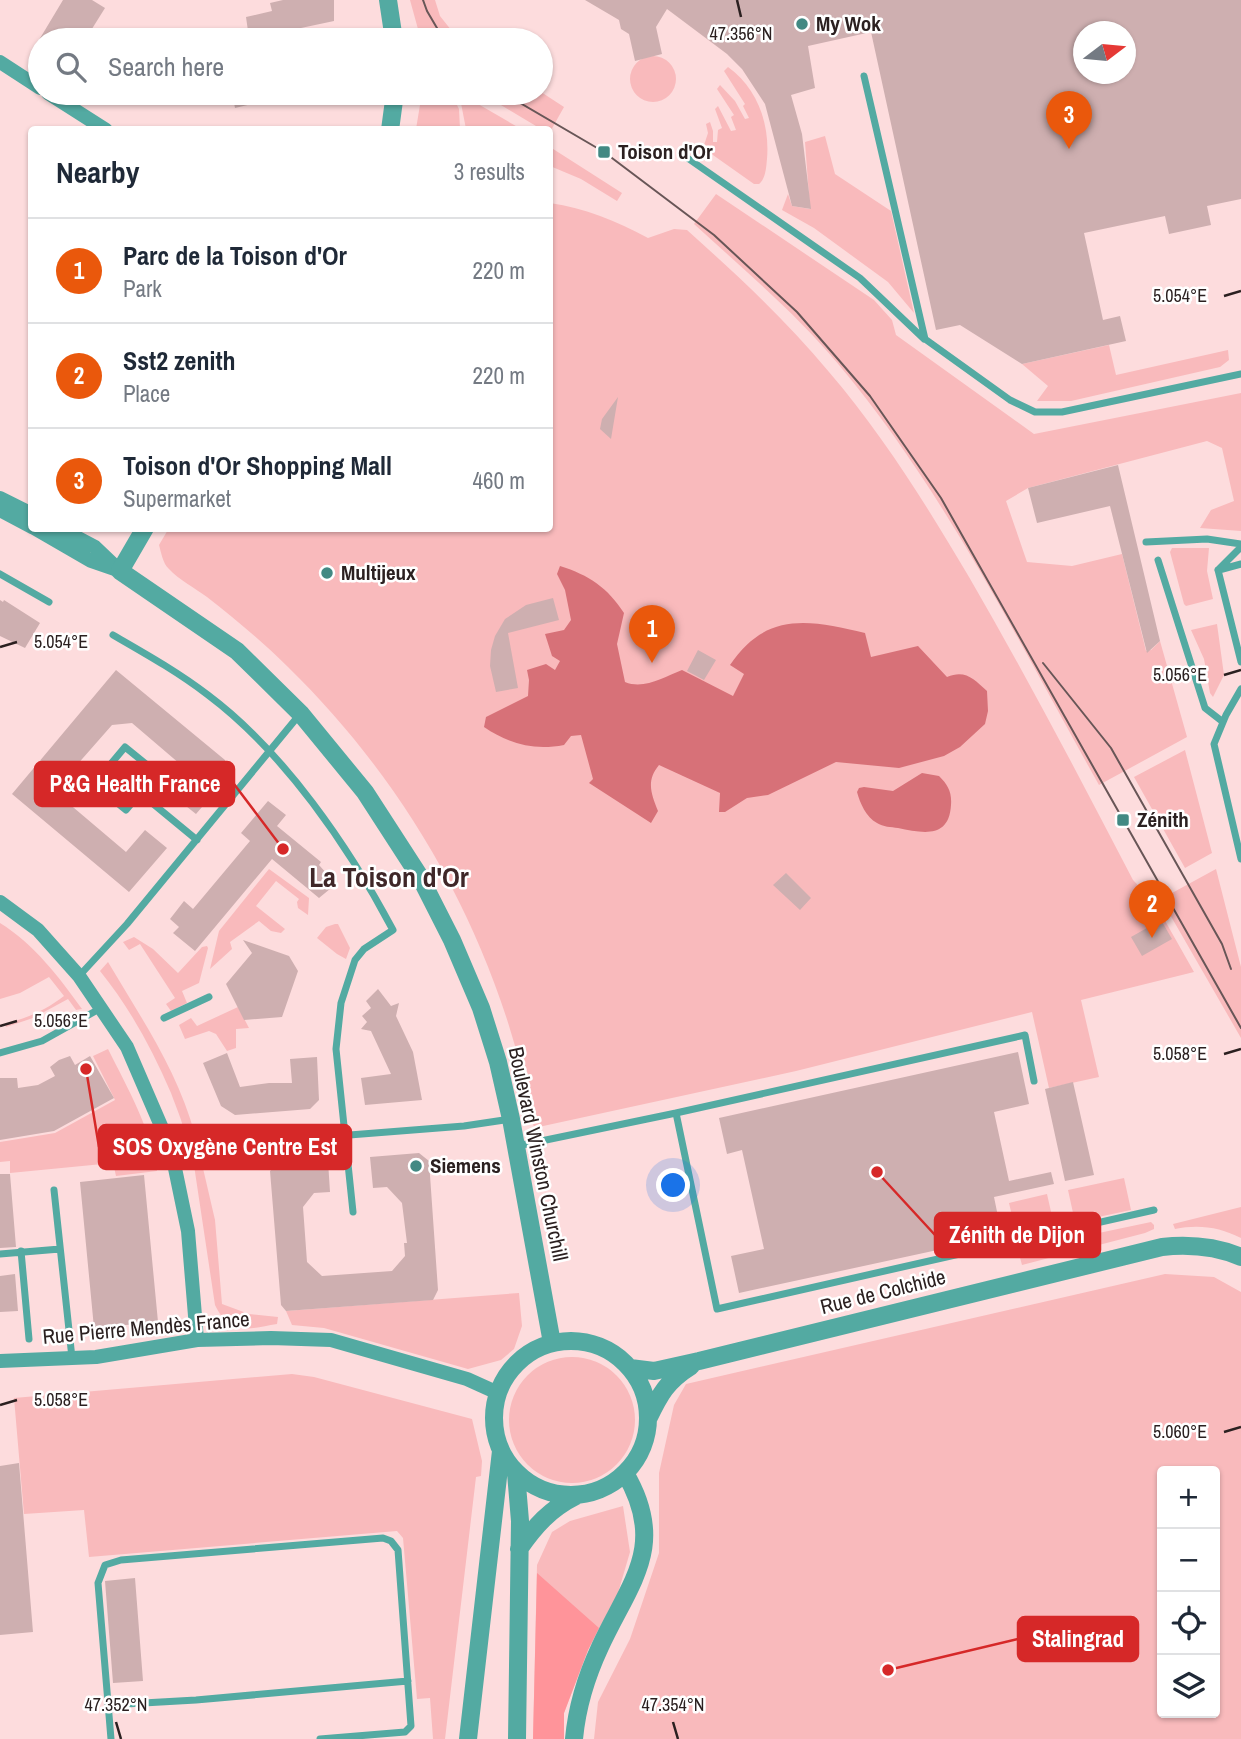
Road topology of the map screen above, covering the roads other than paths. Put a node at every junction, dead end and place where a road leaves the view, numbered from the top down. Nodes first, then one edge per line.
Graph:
1 (388, 0) edge
2 (392, 28) edge
3 (0, 62) edge
4 (864, 76) dead end
5 (28, 80) edge
6 (67, 105) edge
7 (393, 105) edge
8 (100, 126) edge
9 (391, 126) edge
10 (686, 157) dead end
11 (925, 340) junction
12 (1241, 374) edge
13 (0, 498) edge
14 (0, 510) edge
15 (28, 512) edge
16 (28, 525) edge
17 (40, 532) edge
18 (67, 532) edge
19 (143, 532) edge
20 (1146, 542) dead end
21 (1241, 546) edge
22 (1158, 560) dead end
23 (1241, 564) edge
24 (120, 570) junction
25 (1218, 570) junction
26 (0, 574) edge
27 (49, 602) dead end
28 (113, 635) dead end
29 (1241, 662) edge
30 (1241, 689) edge
31 (301, 714) junction
32 (1223, 722) junction
33 (269, 753) junction
34 (140, 793) junction
35 (197, 840) junction
36 (1241, 859) edge
37 (0, 902) edge
38 (79, 976) junction
39 (209, 997) dead end
40 (101, 1008) junction
41 (164, 1018) dead end
42 (0, 1053) edge
43 (1034, 1082) dead end
44 (676, 1113) junction
45 (511, 1119) junction
46 (346, 1135) junction
47 (516, 1146) junction
48 (171, 1149) junction
49 (54, 1190) dead end
50 (1154, 1210) dead end
51 (353, 1212) dead end
52 (60, 1249) junction
53 (21, 1251) junction
54 (0, 1254) edge
55 (1241, 1257) edge
56 (29, 1339) dead end
57 (197, 1340) junction
58 (552, 1343) junction
59 (72, 1358) junction
60 (0, 1361) edge
61 (699, 1361) junction
62 (630, 1368) junction
63 (498, 1394) junction
64 (648, 1419) junction
65 (501, 1451) junction
66 (516, 1473) junction
67 (625, 1474) junction
68 (576, 1496) junction
69 (519, 1549) junction
70 (408, 1681) junction
71 (108, 1705) junction
72 (365, 1737) edge
73 (111, 1739) edge
74 (320, 1739) edge
75 (468, 1739) edge
76 (517, 1739) edge
77 (574, 1739) edge

1 - 2 street
3 - 5 street
4 - 11 lane
6 - 8 street
7 - 9 street
10 - 11 lane
11 - 12 lane
13 - 15 street
14 - 16 street, Boulevard Winston Churchill
17 - 24 street, Boulevard Winston Churchill
18 - 24 street, Boulevard Winston Churchill
19 - 24 street
20 - 21 lane
21 - 25 lane
22 - 32 lane
23 - 25 lane
24 - 31 street, Boulevard Winston Churchill
25 - 29 lane
26 - 27 lane
28 - 33 lane
30 - 32 lane
31 - 33 lane
31 - 45 street, Boulevard Winston Churchill
32 - 36 lane
33 - 35 lane
33 - 46 lane
34 - 34 lane
34 - 35 lane
35 - 38 lane
37 - 38 street
38 - 40 street
39 - 41 lane
40 - 42 lane
40 - 48 street
43 - 44 lane
44 - 47 lane
44 - 50 lane
45 - 46 lane
45 - 47 street, Boulevard Winston Churchill
46 - 48 lane
46 - 51 lane
47 - 58 street, Boulevard Winston Churchill
48 - 57 street
49 - 52 lane
52 - 53 lane
52 - 59 lane
53 - 54 lane
53 - 56 lane
55 - 61 street, Rue de Colchide
57 - 59 street, Rue Pierre Mendès France
57 - 63 street, Rue Pierre Mendès France
58 - 62 street
58 - 63 street
59 - 60 street, Rue Pierre Mendès France
61 - 62 street, Rue de Colchide
61 - 64 street, Rue de Colchide
62 - 64 street
63 - 65 street
64 - 67 street
65 - 66 street
65 - 75 street
66 - 68 street
66 - 69 street
67 - 68 street
67 - 77 street
68 - 69 street
69 - 76 street
70 - 71 lane
70 - 71 lane
70 - 72 lane
71 - 73 lane
72 - 74 lane

